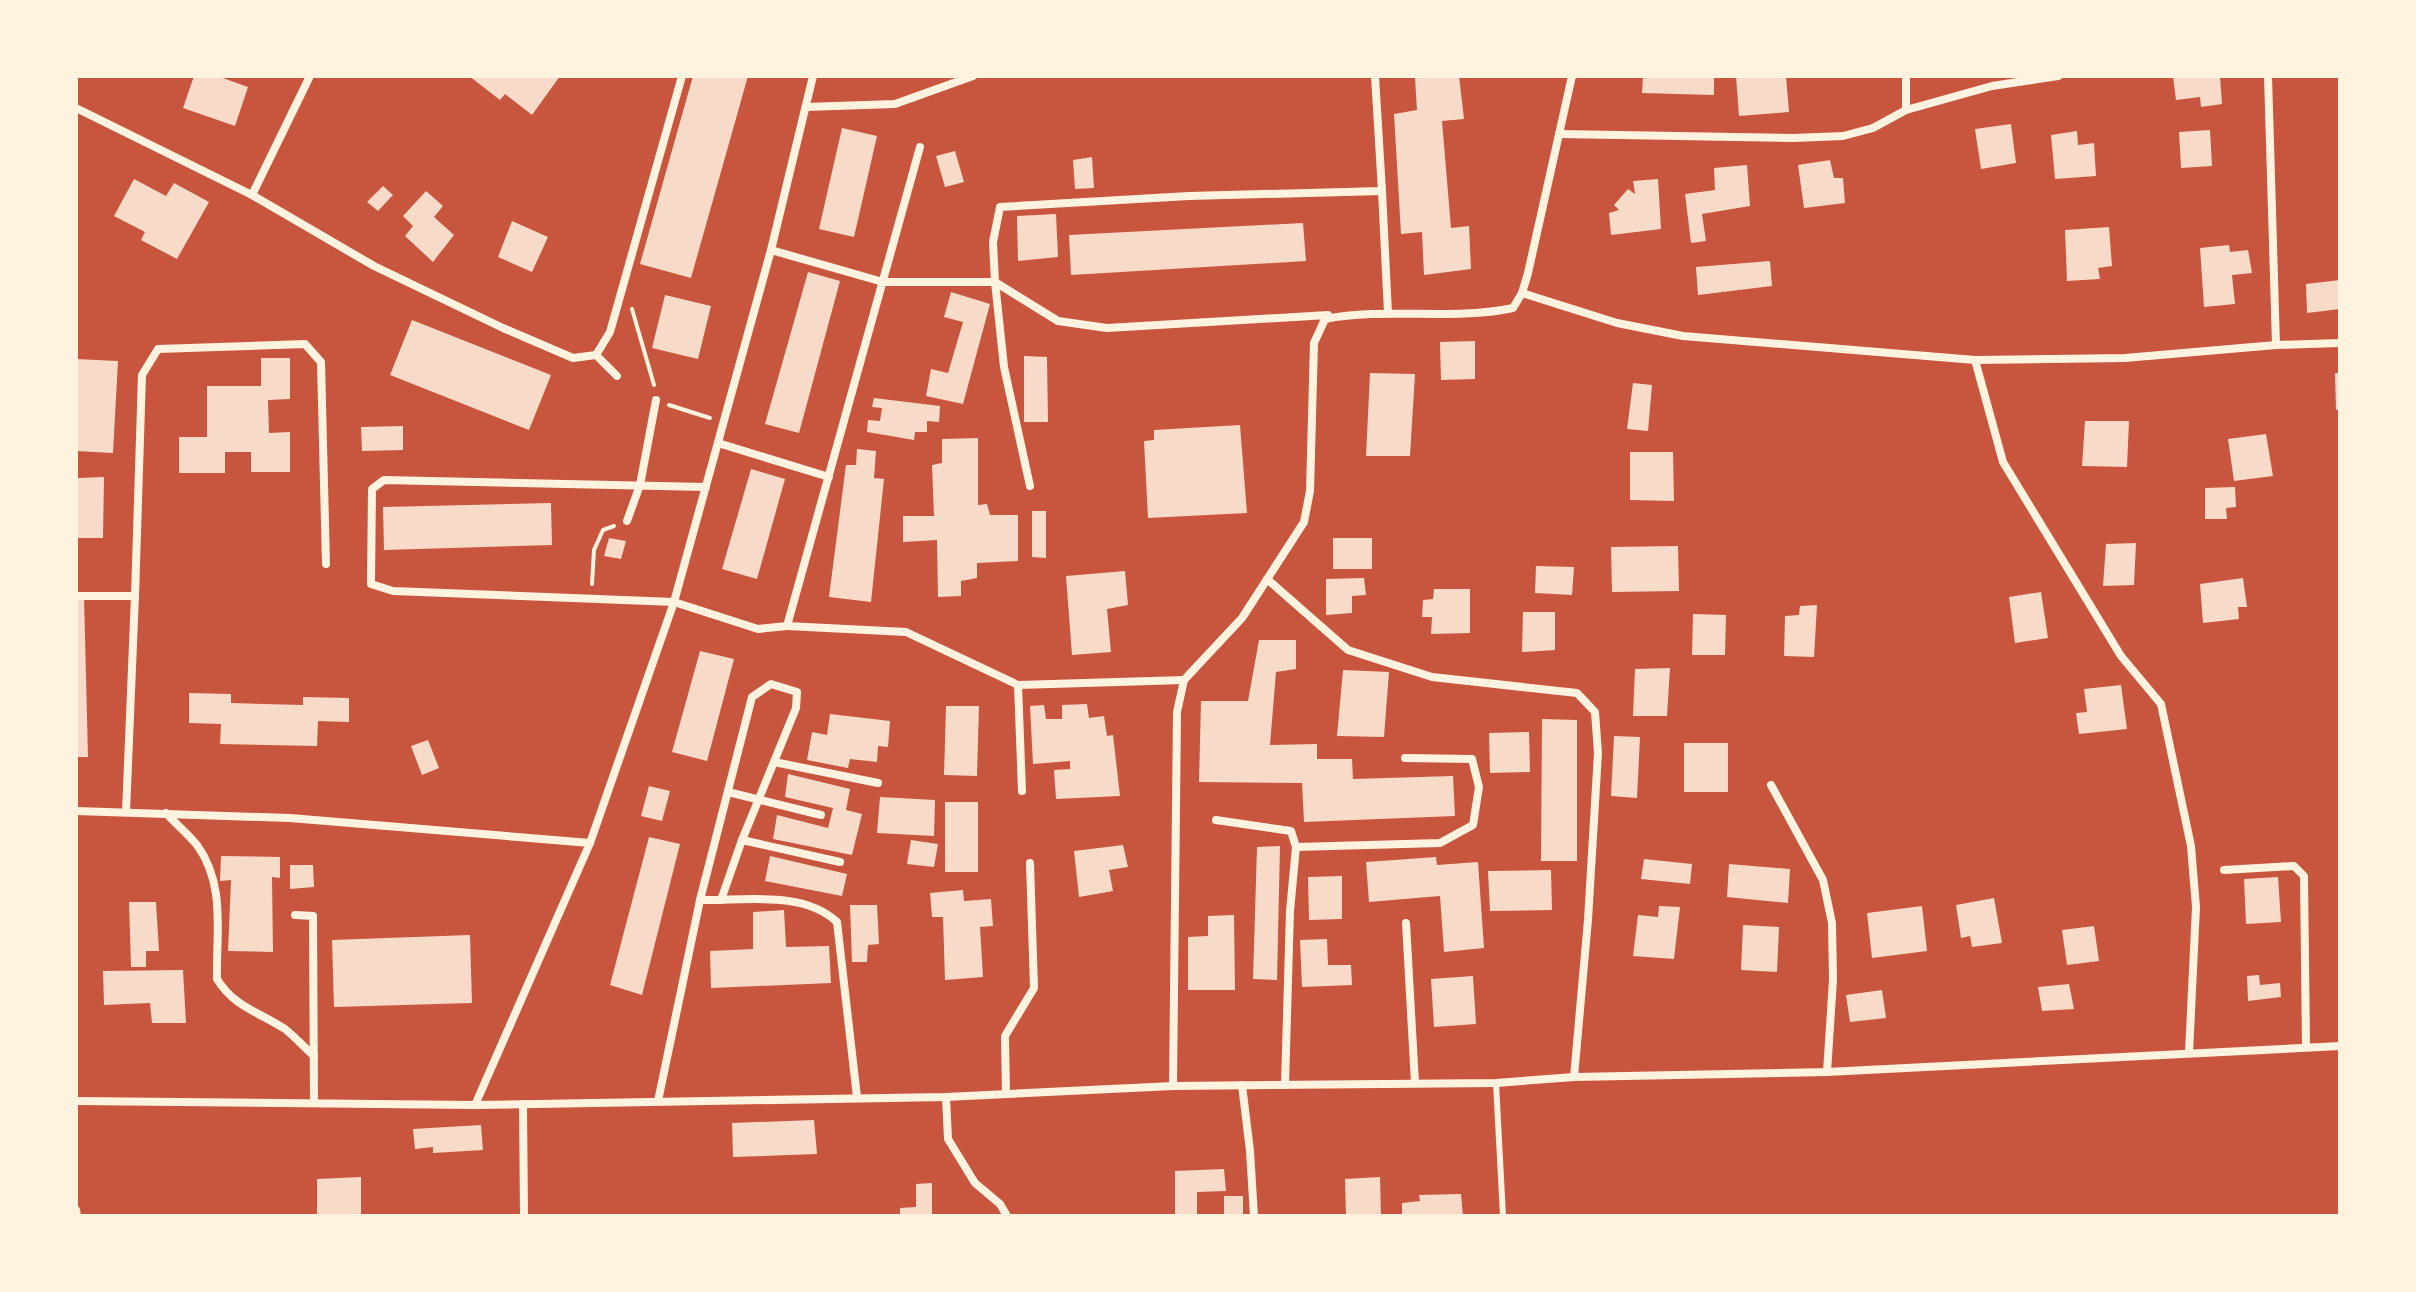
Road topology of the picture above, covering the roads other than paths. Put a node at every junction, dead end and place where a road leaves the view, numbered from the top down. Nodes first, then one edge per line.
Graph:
1 (310, 76) edge
2 (682, 76) edge
3 (813, 76) edge
4 (973, 76) edge
5 (1375, 76) edge
6 (1572, 76) edge
7 (1906, 76) edge
8 (2058, 76) edge
9 (2268, 76) edge
10 (806, 107) junction
11 (76, 108) edge
12 (1906, 110) junction
13 (1559, 134) junction
14 (920, 147) dead end
15 (1382, 191) junction
16 (252, 195) junction
17 (771, 250) junction
18 (883, 282) junction
19 (995, 282) junction
20 (1522, 293) junction
21 (1357, 313) junction
22 (1388, 313) junction
23 (2340, 343) edge
24 (2276, 345) junction
25 (596, 355) junction
26 (1975, 360) junction
27 (617, 376) dead end
28 (656, 400) road end
29 (718, 443) junction
30 (829, 477) junction
31 (640, 485) junction
32 (1030, 486) dead end
33 (706, 487) junction
34 (627, 521) road end
35 (326, 564) dead end
36 (1267, 579) junction
37 (76, 596) edge
38 (135, 596) junction
39 (674, 602) junction
40 (787, 626) junction
41 (1184, 680) junction
42 (1018, 685) junction
43 (1405, 758) dead end
44 (774, 762) junction
45 (878, 783) dead end
46 (1771, 785) dead end
47 (1022, 791) dead end
48 (728, 792) junction
49 (760, 800) junction
50 (76, 811) edge
51 (126, 812) junction
52 (166, 813) junction
53 (821, 815) dead end
54 (1216, 820) dead end
55 (742, 840) junction
56 (590, 843) junction
57 (1296, 847) junction
58 (840, 862) dead end
59 (1030, 863) dead end
60 (2224, 870) dead end
61 (700, 900) junction
62 (721, 900) junction
63 (295, 915) dead end
64 (1406, 923) dead end
65 (2306, 1046) junction
66 (2340, 1046) edge
67 (2189, 1053) junction
68 (314, 1056) junction
69 (1827, 1072) junction
70 (1574, 1077) junction
71 (1415, 1083) junction
72 (1496, 1083) junction
73 (1242, 1085) junction
74 (1285, 1085) junction
75 (1173, 1086) junction
76 (1006, 1094) junction
77 (857, 1097) junction
78 (946, 1097) junction
79 (76, 1101) edge
80 (658, 1101) junction
81 (314, 1103) junction
82 (523, 1104) junction
83 (475, 1105) junction
84 (524, 1216) edge
85 (1007, 1216) edge
86 (1254, 1216) edge
87 (1503, 1216) edge

1 - 16 street
2 - 25 street
3 - 10 street
4 - 10 street
5 - 15 street
6 - 13 street
7 - 12 street
8 - 12 street
9 - 24 street
10 - 17 street
11 - 16 street
12 - 13 street
13 - 20 street
14 - 18 street
15 - 19 street
15 - 22 street
16 - 25 street
17 - 18 street
17 - 29 street
18 - 19 street
18 - 30 street
19 - 21 street
19 - 32 street
20 - 22 street
20 - 26 street
21 - 22 street
21 - 36 street
23 - 24 street
24 - 26 street
25 - 27 street
26 - 67 street
28 - 31 street
29 - 30 street
29 - 33 street
30 - 40 street
31 - 33 street
31 - 34 street
31 - 39 street
33 - 39 street
35 - 38 street
36 - 41 street
36 - 70 street
37 - 38 street
38 - 51 street
39 - 40 street
39 - 56 street
40 - 42 street
41 - 42 street
41 - 75 street
42 - 47 street
43 - 57 street
44 - 45 street
44 - 48 street
44 - 49 street
46 - 69 street
48 - 49 street
48 - 61 street
49 - 53 street
49 - 55 street
50 - 51 street
51 - 52 street
52 - 56 street
52 - 68 street
54 - 57 street
55 - 58 street
55 - 62 street
56 - 83 street
57 - 74 street
59 - 76 street
60 - 65 street
61 - 62 street
61 - 80 street
62 - 77 street
63 - 68 street
64 - 71 street
65 - 66 street
65 - 67 street
67 - 69 street
68 - 81 street
69 - 70 street
70 - 72 street
71 - 72 street
71 - 74 street
72 - 87 lane
73 - 74 street
73 - 75 street
73 - 86 street
75 - 76 street
76 - 78 street
77 - 78 street
77 - 80 street
78 - 85 street
79 - 81 street
80 - 82 street
81 - 83 street
82 - 83 street
82 - 84 street

